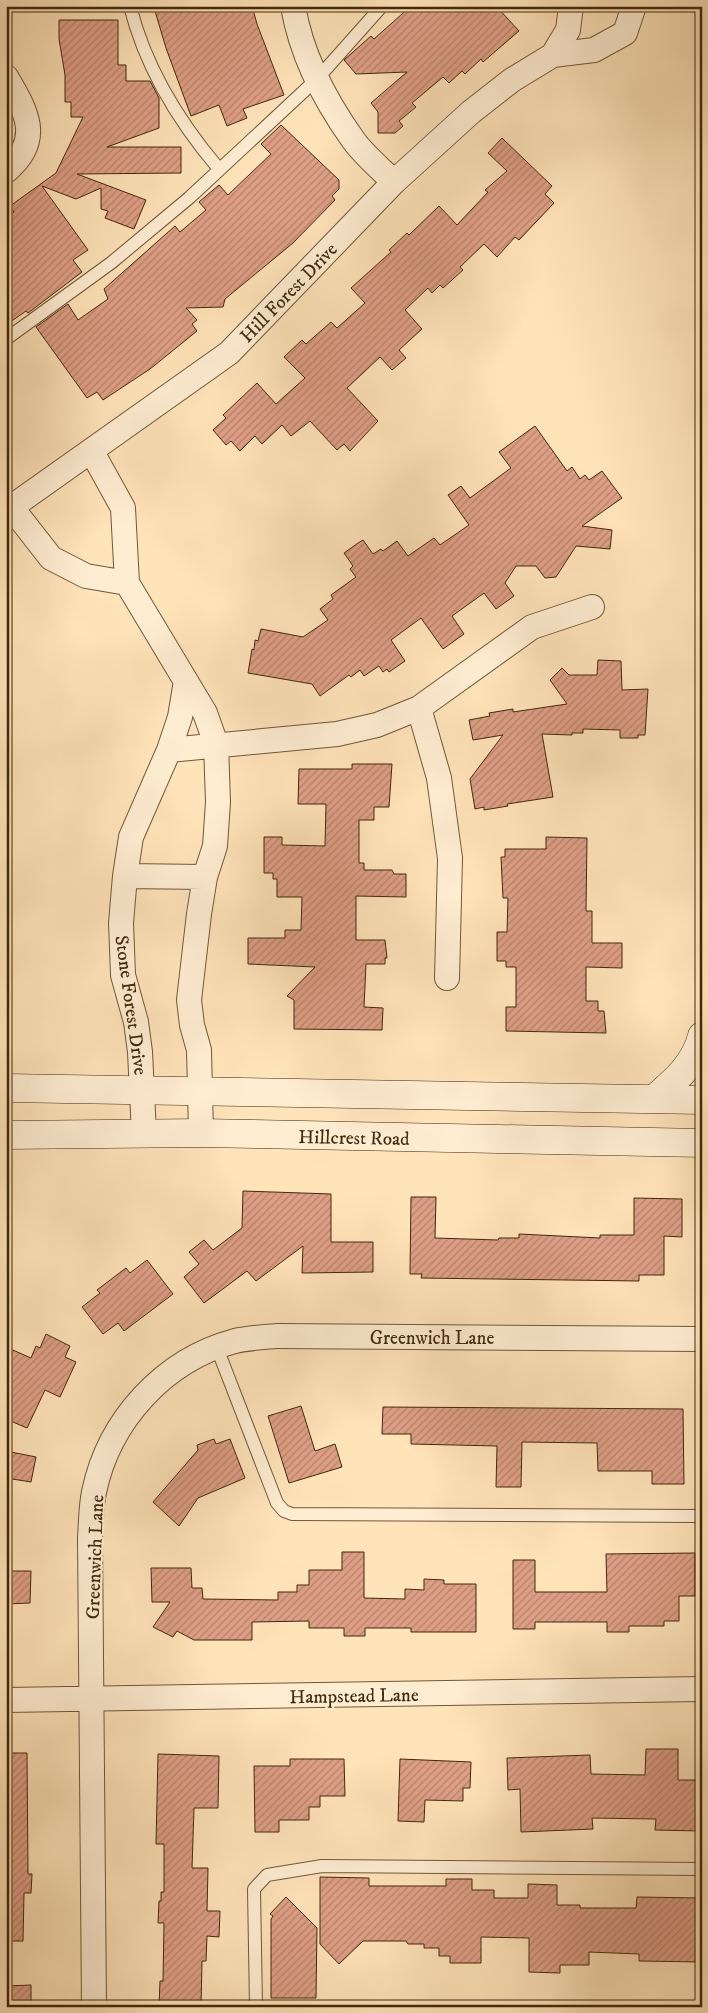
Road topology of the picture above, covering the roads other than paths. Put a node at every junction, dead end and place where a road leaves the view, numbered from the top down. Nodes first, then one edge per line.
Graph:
1 (130, 6) edge
2 (293, 6) edge
3 (382, 6) edge
4 (571, 6) edge
5 (634, 6) edge
6 (553, 54) junction
7 (6, 77) edge
8 (317, 80) junction
9 (220, 169) junction
10 (6, 171) edge
11 (394, 182) junction
12 (6, 339) edge
13 (92, 452) junction
14 (9, 510) edge
15 (127, 583) junction
16 (592, 607) dead end
17 (186, 681) junction
18 (420, 708) junction
19 (216, 744) junction
20 (169, 750) junction
21 (125, 876) junction
22 (205, 877) junction
23 (447, 978) dead end
24 (702, 1036) edge
25 (6, 1088) edge
26 (143, 1092) junction
27 (200, 1092) junction
28 (654, 1099) junction
29 (702, 1100) edge
30 (144, 1134) junction
31 (201, 1134) junction
32 (6, 1135) edge
33 (702, 1143) edge
34 (702, 1339) edge
35 (217, 1348) junction
36 (702, 1516) edge
37 (702, 1689) edge
38 (92, 1699) junction
39 (6, 1700) edge
40 (702, 1869) edge
41 (94, 2007) edge
42 (256, 2007) edge

1 - 9 lane
2 - 8 street
3 - 8 lane
4 - 6 street, Hill Forest Drive
5 - 6 street, Hill Forest Drive
6 - 11 street, Hill Forest Drive
7 - 10 street
8 - 9 lane
8 - 11 street
9 - 12 lane
11 - 13 street, Hill Forest Drive
13 - 14 street, Hill Forest Drive
13 - 15 street
14 - 15 street
15 - 17 street
16 - 18 street
17 - 19 street
17 - 20 street, Stone Forest Drive
18 - 19 street
18 - 23 street
19 - 20 street
19 - 22 street
20 - 21 street, Stone Forest Drive
21 - 22 street
21 - 26 street, Stone Forest Drive
22 - 27 street
24 - 28 main road
25 - 26 main road
26 - 27 main road
26 - 30 street, Stone Forest Drive
27 - 28 main road
27 - 31 street
28 - 29 main road
30 - 31 main road, Hillcrest Road
30 - 32 main road, Hillcrest Road
31 - 33 main road, Hillcrest Road
34 - 35 street, Greenwich Lane
35 - 36 lane
35 - 38 street, Greenwich Lane
37 - 38 street, Hampstead Lane
38 - 39 street, Hampstead Lane
38 - 41 street, Greenwich Lane
40 - 42 lane

